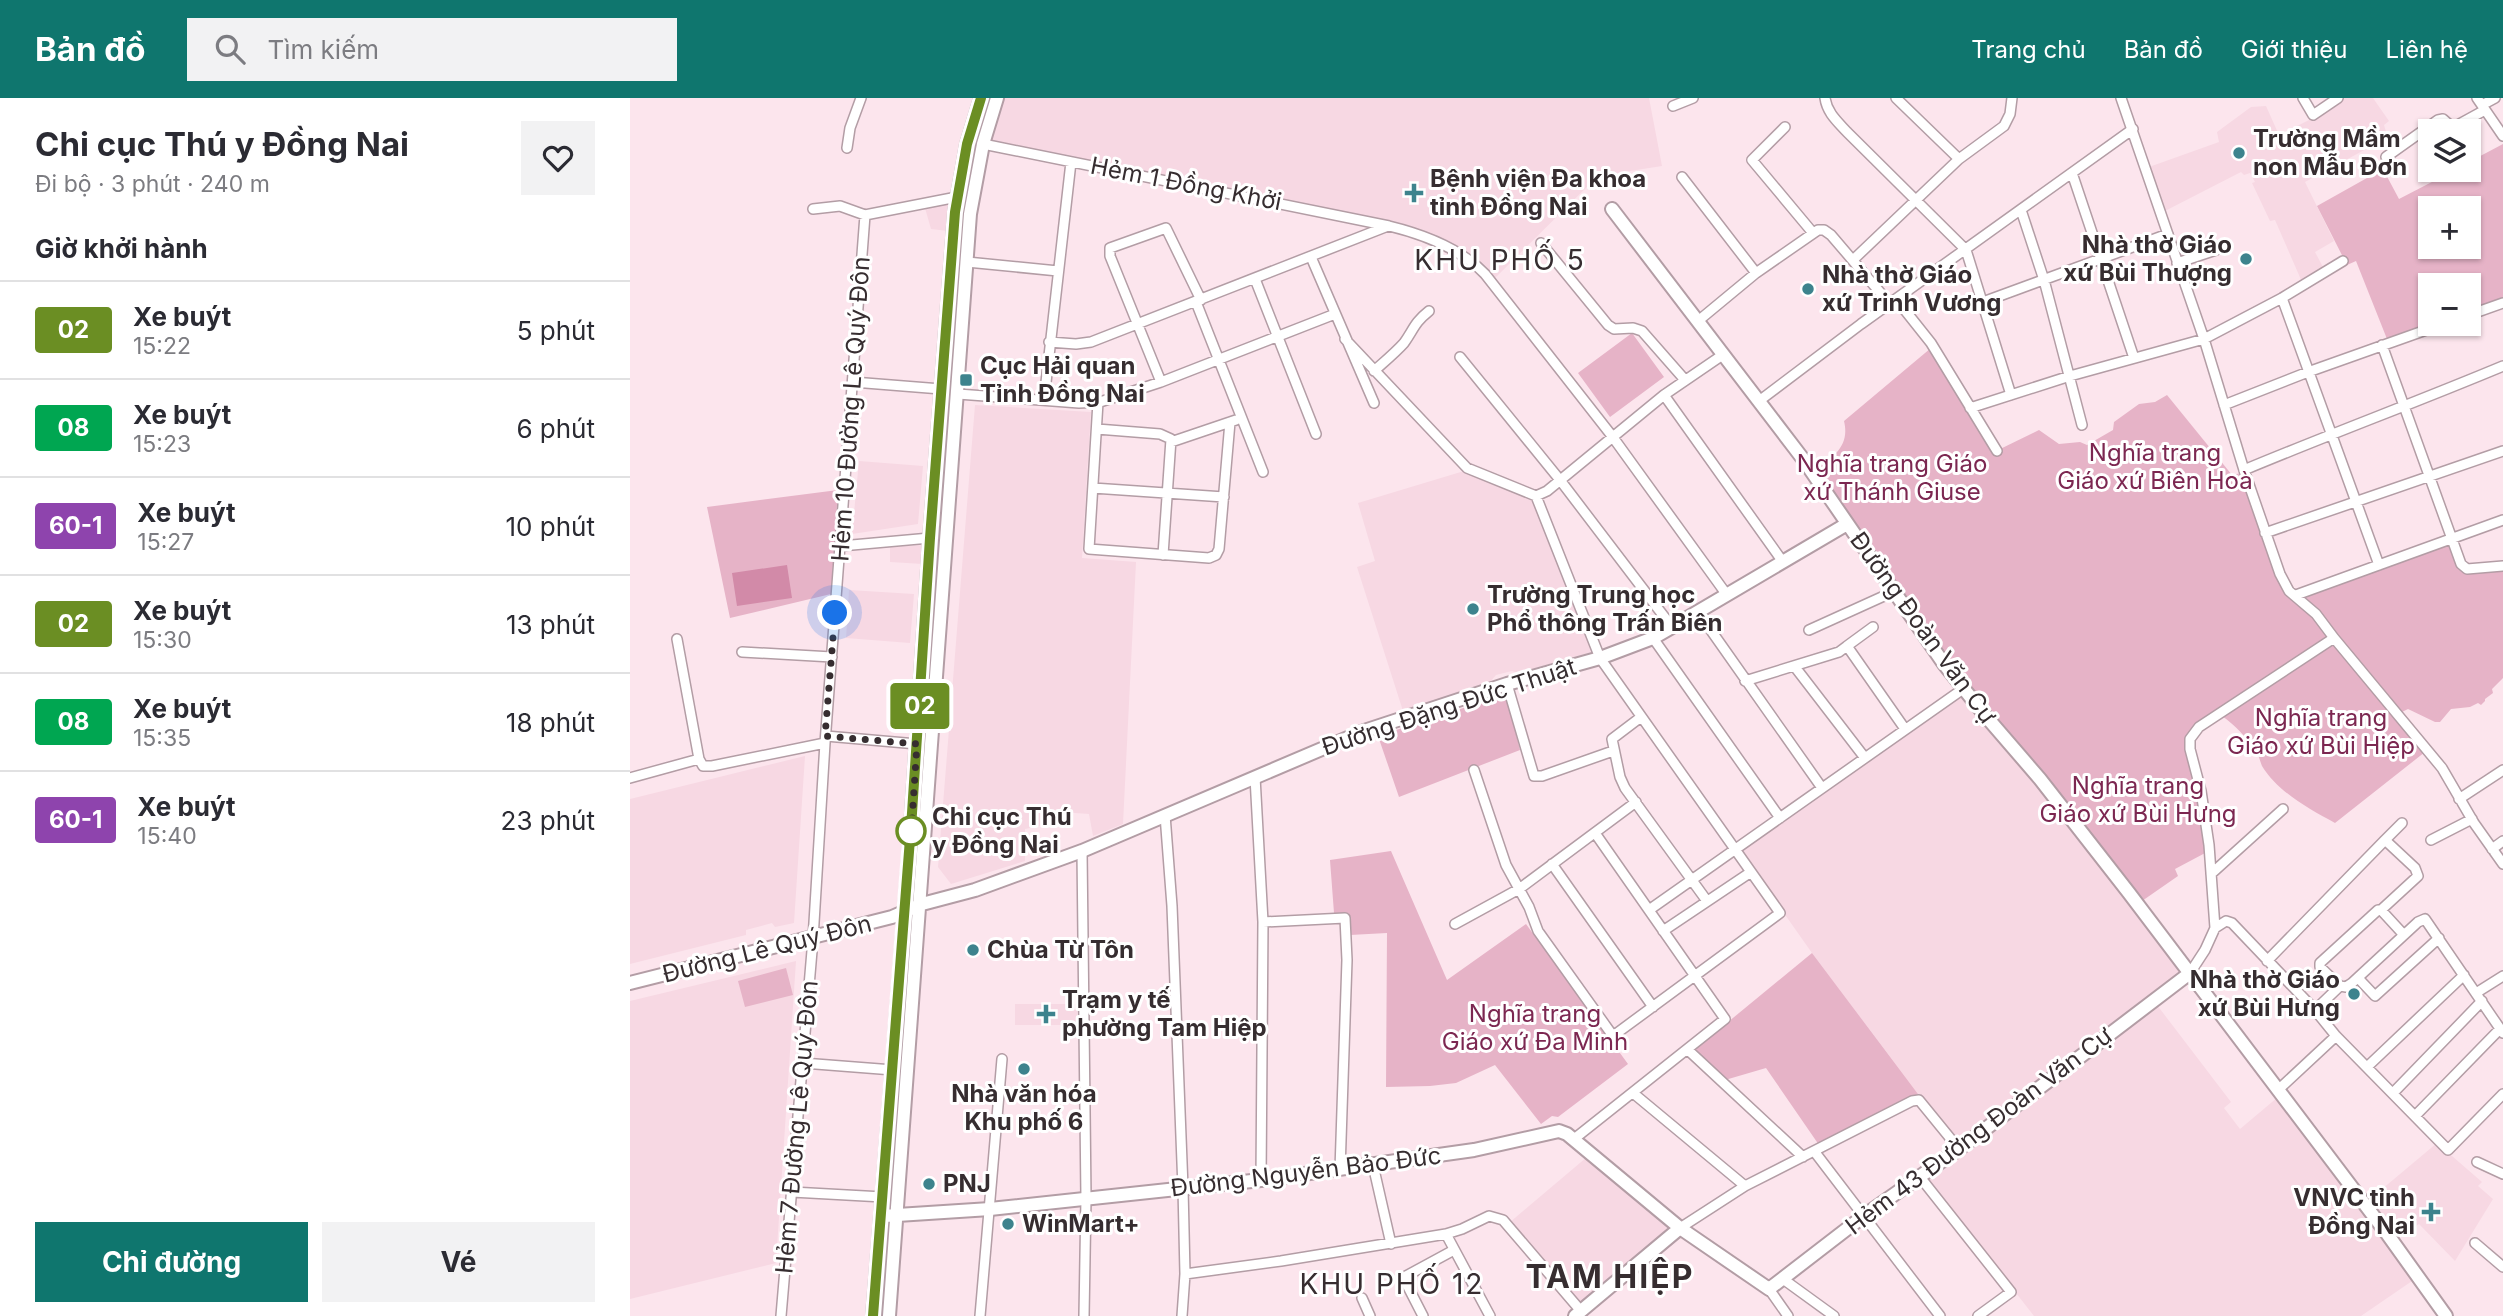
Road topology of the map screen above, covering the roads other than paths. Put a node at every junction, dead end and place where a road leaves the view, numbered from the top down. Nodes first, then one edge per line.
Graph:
1 (861, 98) edge
2 (981, 98) edge
3 (997, 98) edge
4 (1693, 98) edge
5 (1825, 98) edge
6 (1896, 98) edge
7 (2012, 98) edge
8 (2121, 98) edge
9 (2303, 98) edge
10 (2338, 98) edge
11 (2495, 98) edge
12 (2481, 104) edge
13 (1673, 106) dead end
14 (1785, 127) dead end
15 (2133, 129) junction
16 (2503, 136) edge
17 (983, 144) junction
18 (847, 148) dead end
19 (2386, 157) dead end
20 (1959, 159) junction
21 (1071, 162) junction
22 (2072, 173) junction
23 (1682, 177) dead end
24 (957, 197) junction
25 (973, 197) junction
26 (1915, 201) junction
27 (813, 209) dead end
28 (1612, 209) dead end
29 (2021, 211) junction
30 (865, 215) junction
31 (1389, 226) junction
32 (1813, 233) junction
33 (2168, 234) junction
34 (1541, 243) dead end
35 (1966, 250) junction
36 (2217, 250) dead end
37 (1311, 257) junction
38 (2102, 258) junction
39 (1854, 260) junction
40 (2343, 261) dead end
41 (967, 262) junction
42 (2177, 264) junction
43 (1058, 271) junction
44 (1756, 273) junction
45 (1255, 279) junction
46 (2044, 280) junction
47 (2283, 298) junction
48 (1198, 301) junction
49 (1893, 301) junction
50 (1983, 302) junction
51 (2503, 303) edge
52 (2481, 310) edge
53 (1429, 311) dead end
54 (1335, 314) junction
55 (1698, 321) junction
56 (1138, 325) junction
57 (2418, 333) edge
58 (1278, 337) junction
59 (1345, 339) junction
60 (2204, 339) junction
61 (1049, 342) junction
62 (2382, 345) junction
63 (1724, 354) junction
64 (1460, 357) dead end
65 (2134, 358) junction
66 (1219, 360) junction
67 (2503, 366) edge
68 (1374, 371) junction
69 (2308, 372) junction
70 (2070, 376) junction
71 (1685, 380) junction
72 (853, 383) junction
73 (1161, 383) junction
74 (941, 389) junction
75 (958, 394) junction
76 (1664, 395) junction
77 (2011, 395) junction
78 (1044, 400) junction
79 (1759, 401) junction
80 (1098, 402) junction
81 (1374, 403) dead end
82 (2224, 405) junction
83 (2405, 407) junction
84 (1969, 408) junction
85 (1242, 418) junction
86 (1230, 422) junction
87 (2082, 425) dead end
88 (1097, 429) junction
89 (2330, 433) junction
90 (1316, 434) dead end
91 (1612, 436) junction
92 (1171, 442) junction
93 (1997, 451) dead end
94 (2503, 452) edge
95 (936, 460) junction
96 (953, 461) junction
97 (2244, 470) junction
98 (1262, 472) dead end
99 (2429, 477) junction
100 (1560, 480) junction
101 (1093, 488) junction
102 (1167, 493) junction
103 (1536, 496) junction
104 (1224, 497) junction
105 (2356, 501) junction
106 (2503, 520) edge
107 (1847, 524) junction
108 (2265, 533) junction
109 (930, 538) junction
110 (2452, 539) junction
111 (841, 546) junction
112 (1163, 555) junction
113 (1783, 562) junction
114 (2379, 565) junction
115 (2503, 566) edge
116 (1895, 591) junction
117 (1727, 595) junction
118 (2296, 595) junction
119 (1698, 612) junction
120 (1873, 627) dead end
121 (1672, 628) junction
122 (1809, 630) dead end
123 (1653, 638) junction
124 (2334, 638) junction
125 (677, 639) dead end
126 (1847, 646) junction
127 (742, 652) dead end
128 (832, 657) junction
129 (1600, 658) junction
130 (1795, 667) junction
131 (1745, 681) junction
132 (1507, 684) junction
133 (1963, 689) junction
134 (1641, 717) junction
135 (1905, 729) junction
136 (825, 740) junction
137 (917, 744) junction
138 (1613, 751) junction
139 (1865, 758) junction
140 (699, 759) junction
141 (2503, 770) edge
142 (1474, 771) dead end
143 (1255, 777) junction
144 (630, 778) edge
145 (1822, 788) junction
146 (2459, 799) junction
147 (1636, 803) junction
148 (2283, 809) dead end
149 (1166, 814) junction
150 (1780, 818) junction
151 (2472, 819) junction
152 (2402, 823) dead end
153 (1595, 833) junction
154 (2385, 840) junction
155 (2431, 840) dead end
156 (2503, 841) edge
157 (1735, 849) junction
158 (2492, 849) junction
159 (1082, 851) junction
160 (1552, 864) junction
161 (2503, 864) edge
162 (1751, 872) junction
163 (2211, 874) junction
164 (1692, 880) junction
165 (1519, 889) junction
166 (1707, 901) junction
167 (919, 906) junction
168 (1648, 910) junction
169 (2381, 910) junction
170 (904, 913) junction
171 (1263, 922) junction
172 (1455, 924) dead end
173 (2215, 928) junction
174 (1663, 931) junction
175 (2404, 935) junction
176 (2439, 938) junction
177 (813, 939) junction
178 (2267, 961) junction
179 (2190, 974) junction
180 (2464, 975) junction
181 (1695, 976) junction
182 (2503, 976) edge
183 (2358, 978) junction
184 (630, 983) edge
185 (2340, 986) junction
186 (2479, 997) junction
187 (1653, 1007) junction
188 (2315, 1010) junction
189 (2502, 1031) edge
190 (2336, 1035) junction
191 (1688, 1050) junction
192 (1002, 1059) dead end
193 (803, 1063) junction
194 (2367, 1067) junction
195 (892, 1070) junction
196 (2278, 1090) junction
197 (1633, 1093) junction
198 (2393, 1093) junction
199 (2503, 1094) edge
200 (2415, 1116) junction
201 (1574, 1139) junction
202 (1959, 1149) junction
203 (1814, 1151) junction
204 (1803, 1157) junction
205 (2477, 1161) dead end
206 (1373, 1165) junction
207 (1340, 1170) junction
208 (2503, 1174) edge
209 (1920, 1177) junction
210 (1261, 1180) junction
211 (1745, 1186) junction
212 (1183, 1188) junction
213 (792, 1192) junction
214 (883, 1198) junction
215 (1086, 1198) junction
216 (990, 1209) junction
217 (896, 1215) junction
218 (1865, 1215) junction
219 (882, 1216) junction
220 (1680, 1228) junction
221 (1446, 1234) junction
222 (2475, 1243) dead end
223 (1391, 1244) junction
224 (1454, 1250) junction
225 (2503, 1267) edge
226 (1185, 1274) junction
227 (1783, 1279) junction
228 (1769, 1289) junction
229 (1362, 1298) dead end
230 (1578, 1314) edge
231 (781, 1316) edge
232 (873, 1316) edge
233 (889, 1316) edge
234 (981, 1316) edge
235 (1084, 1316) edge
236 (1182, 1316) edge
237 (1370, 1316) edge
238 (1423, 1316) edge
239 (1490, 1316) edge
240 (1788, 1316) edge
241 (1834, 1316) edge
242 (1939, 1316) edge
243 (1978, 1316) edge
244 (2446, 1316) edge

1 - 18 street
2 - 24 street
3 - 17 street
4 - 13 street
5 - 26 street
6 - 20 street
7 - 20 street
8 - 15 street
9 - 10 street
11 - 12 street
12 - 16 street
12 - 19 street
14 - 32 street
15 - 22 street
15 - 33 street
17 - 21 street, Hẻm 1 Đồng Khởi
17 - 25 street
20 - 26 street
21 - 31 street, Hẻm 1 Đồng Khởi
21 - 43 street
22 - 29 street
22 - 38 street
23 - 44 street
24 - 25 street
24 - 30 street
24 - 74 street
25 - 41 street
26 - 35 street
26 - 39 street
27 - 30 street
28 - 55 street, Đường Đoàn Văn Cự
29 - 35 street
29 - 46 street
30 - 72 street, Hẻm 10 Đường Lê Quý Đôn
31 - 37 street
31 - 91 street, Hẻm 1 Đồng Khởi
32 - 39 street
32 - 44 street
33 - 38 street
33 - 42 street
34 - 71 street
35 - 49 street
35 - 50 street
36 - 42 street
37 - 45 street
37 - 54 street
38 - 46 street
38 - 65 street
39 - 49 street
40 - 47 street
41 - 43 street
41 - 75 street
42 - 60 street
43 - 61 street
44 - 55 street
45 - 48 street
45 - 58 street
46 - 50 street
46 - 70 street
47 - 60 street
47 - 69 street
48 - 56 street
48 - 56 street
48 - 66 street
49 - 79 street
49 - 84 street
50 - 77 street
51 - 52 street
53 - 68 street
54 - 58 street
54 - 59 street
55 - 63 street, Đường Đoàn Văn Cự
56 - 61 street
56 - 73 street
57 - 62 street
58 - 66 street
58 - 90 street
59 - 68 street
59 - 81 street
60 - 65 street
60 - 82 street
61 - 78 street
62 - 69 street
62 - 83 street
63 - 71 street
63 - 79 street, Đường Đoàn Văn Cự
64 - 100 street
65 - 70 street
66 - 73 street
66 - 85 street
67 - 83 street
68 - 103 street
69 - 82 street
69 - 89 street
70 - 77 street
70 - 87 street
71 - 76 street
72 - 74 street
72 - 111 street, Hẻm 10 Đường Lê Quý Đôn
73 - 80 street
74 - 95 street
75 - 78 street
75 - 96 street
76 - 91 street
76 - 113 street
77 - 84 street
78 - 80 street
79 - 107 street, Đường Đoàn Văn Cự
80 - 88 street
82 - 97 street
83 - 89 street
83 - 99 street
84 - 93 street
85 - 86 street
85 - 98 street
86 - 92 street
86 - 104 street
88 - 92 street
88 - 101 street
89 - 97 street
89 - 105 street
91 - 100 street
91 - 117 street, Hẻm 1 Đồng Khởi
92 - 102 street
94 - 99 street
95 - 96 street
95 - 109 street
96 - 167 street
97 - 108 street
99 - 105 street
99 - 110 street
100 - 103 street
100 - 121 street
101 - 102 street
101 - 112 street
102 - 104 street
102 - 112 street
103 - 129 street
104 - 112 street
105 - 108 street
105 - 114 street
106 - 110 street
107 - 113 street, Đường Đặng Đức Thuật
107 - 116 street, Đường Đoàn Văn Cự
108 - 118 street
109 - 111 street
109 - 137 street
110 - 114 street
110 - 115 street
111 - 128 street, Hẻm 10 Đường Lê Quý Đôn
113 - 117 street, Đường Đặng Đức Thuật
114 - 118 street
116 - 122 street
116 - 133 street, Đường Đoàn Văn Cự
117 - 119 street, Đường Đặng Đức Thuật
118 - 124 street
119 - 121 street, Đường Đặng Đức Thuật
119 - 131 street
120 - 126 street
121 - 123 street, Đường Đặng Đức Thuật
123 - 129 street, Đường Đặng Đức Thuật
123 - 150 street
124 - 146 street
124 - 163 street
125 - 140 street
126 - 130 street
126 - 135 street
127 - 128 street
128 - 136 street, Hẻm 10 Đường Lê Quý Đôn
129 - 132 street, Đường Đặng Đức Thuật
129 - 134 street
130 - 131 street
130 - 139 street
131 - 145 street
132 - 138 street
132 - 143 street, Đường Đặng Đức Thuật
133 - 135 street
133 - 179 street, Đường Đoàn Văn Cự
134 - 138 street
134 - 157 street
135 - 139 street
136 - 137 street
136 - 140 street
136 - 177 street, Hẻm 10 Đường Lê Quý Đôn
137 - 170 street
138 - 147 street
139 - 145 street
140 - 144 street
141 - 146 street
142 - 165 street
143 - 149 street, Đường Đặng Đức Thuật
143 - 171 street
145 - 150 street
146 - 151 street
147 - 153 street
147 - 164 street
148 - 163 street
149 - 159 street, Đường Đặng Đức Thuật
149 - 212 street
150 - 157 street
151 - 155 street
151 - 158 street
152 - 154 street
153 - 160 street
153 - 168 street
154 - 169 street
154 - 178 street
156 - 158 street
157 - 162 street
157 - 164 street
158 - 161 street
159 - 167 street, Đường Đặng Đức Thuật
159 - 215 street
160 - 165 street
160 - 187 street
162 - 166 street
162 - 181 street
163 - 173 street
164 - 166 street
164 - 168 street
165 - 172 street
165 - 187 street
166 - 174 street
167 - 170 street, Đường Lê Quý Đôn
167 - 217 street
168 - 174 street
169 - 175 street
169 - 185 street
170 - 177 street, Đường Lê Quý Đôn
170 - 195 street
171 - 207 street
171 - 210 street
173 - 178 street
173 - 179 street
174 - 181 street
175 - 176 street
175 - 183 street
176 - 180 street
176 - 183 street
177 - 184 street, Đường Lê Quý Đôn
177 - 193 street, Hẻm 7 Đường Lê Quý Đôn
178 - 188 street
179 - 196 street, Đường Đoàn Văn Cự
179 - 202 street, Hẻm 43 Đường Đoàn Văn Cự
180 - 186 street
180 - 194 street
181 - 187 street
181 - 191 street
182 - 186 street
183 - 185 street
185 - 188 street
186 - 189 street
186 - 198 street
188 - 190 street
189 - 200 street
190 - 194 street
190 - 196 street
191 - 197 street
191 - 204 street
192 - 216 street
193 - 195 street
193 - 213 street, Hẻm 7 Đường Lê Quý Đôn
194 - 198 street
195 - 214 street
196 - 244 street, Đường Đoàn Văn Cự
197 - 201 street
197 - 211 street
198 - 200 street
199 - 200 street
201 - 206 street, Đường Nguyễn Bảo Đức
201 - 220 street, Đường Nguyễn Bảo Đức
202 - 203 street
202 - 209 street, Hẻm 43 Đường Đoàn Văn Cự
203 - 204 street
203 - 218 street
204 - 211 street
205 - 208 street
206 - 207 street, Đường Nguyễn Bảo Đức
206 - 223 street
207 - 210 street, Đường Nguyễn Bảo Đức
209 - 218 street, Hẻm 43 Đường Đoàn Văn Cự
209 - 243 street
210 - 212 street, Đường Nguyễn Bảo Đức
211 - 220 street
212 - 215 street, Đường Nguyễn Bảo Đức
212 - 226 street
213 - 214 street
213 - 231 street, Hẻm 7 Đường Lê Quý Đôn
214 - 219 street
215 - 216 street, Đường Nguyễn Bảo Đức
215 - 235 street
216 - 217 street, Đường Nguyễn Bảo Đức
216 - 234 street
217 - 219 street, Đường Nguyễn Bảo Đức
217 - 233 street
218 - 227 street, Hẻm 43 Đường Đoàn Văn Cự
218 - 242 street
219 - 232 street
220 - 228 street, Đường Nguyễn Bảo Đức
220 - 230 street
221 - 223 street
221 - 224 street
221 - 230 street
222 - 225 street
223 - 226 street
224 - 238 street
224 - 239 street
226 - 236 street
227 - 228 street, Hẻm 43 Đường Đoàn Văn Cự
227 - 241 street
228 - 240 street
229 - 237 street

